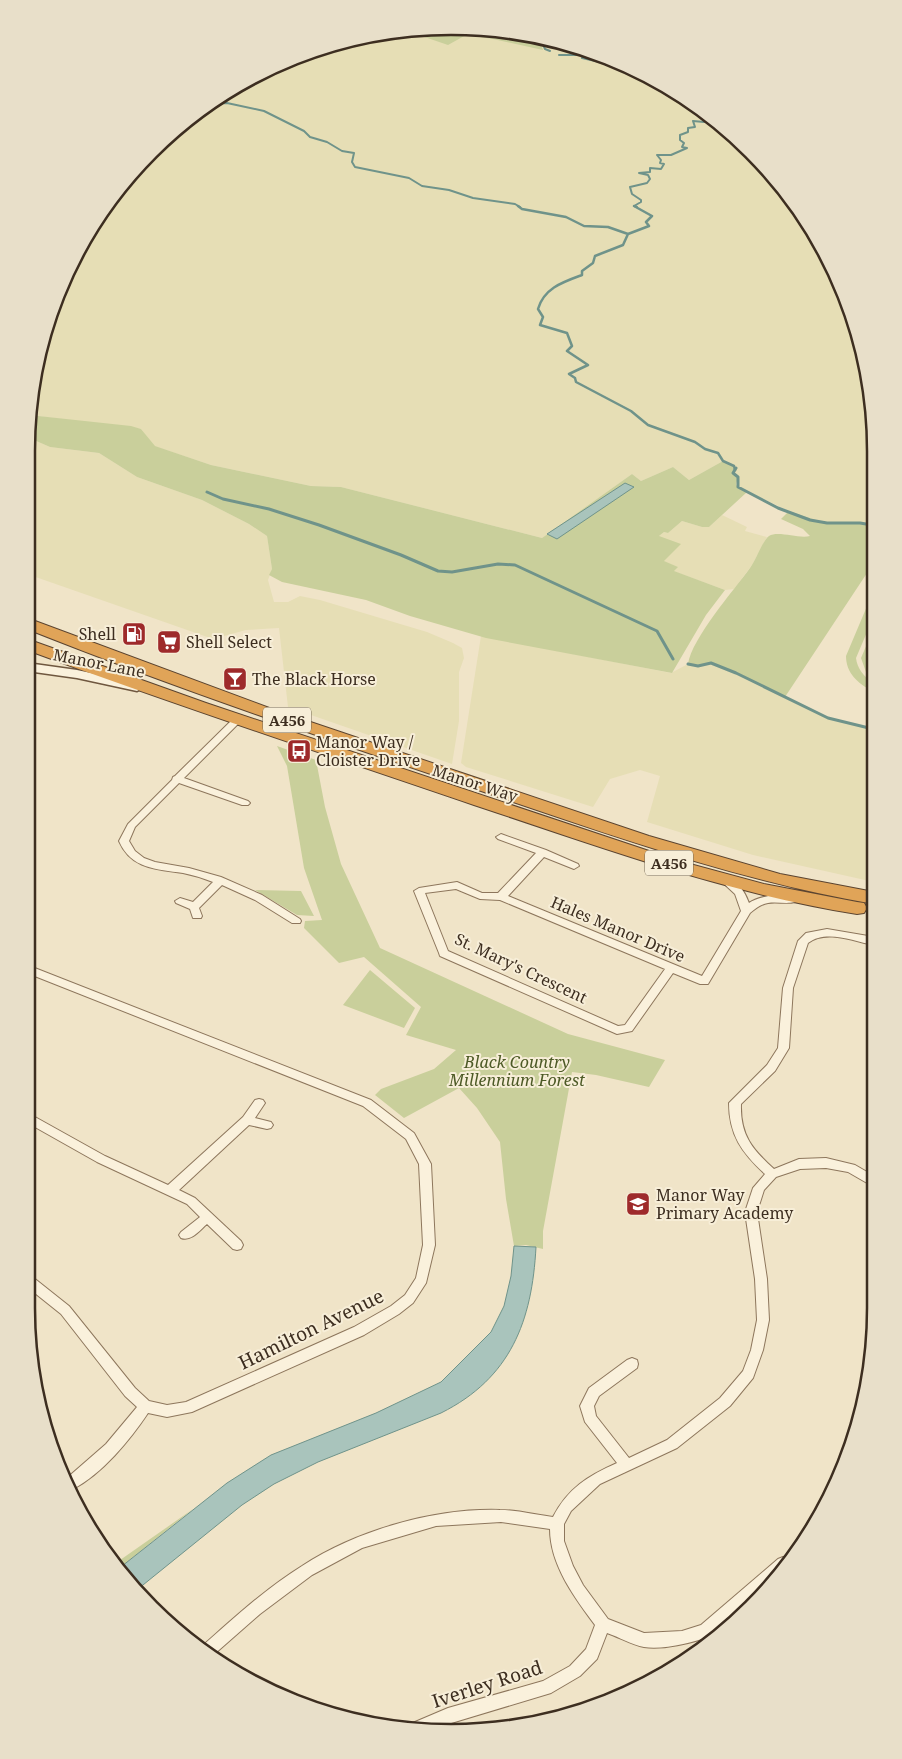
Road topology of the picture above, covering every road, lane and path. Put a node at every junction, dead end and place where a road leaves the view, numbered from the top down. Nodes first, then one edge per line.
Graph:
1 (35, 626) edge
2 (35, 647) edge
3 (35, 668) edge
4 (163, 694) junction
5 (238, 719) junction
6 (176, 780) junction
7 (245, 803) dead end
8 (501, 837) dead end
9 (543, 852) junction
10 (574, 866) dead end
11 (723, 879) junction
12 (220, 881) junction
13 (501, 897) junction
14 (867, 897) edge
15 (808, 900) junction
16 (180, 901) dead end
17 (867, 909) edge
18 (746, 911) junction
19 (296, 921) dead end
20 (867, 941) edge
21 (671, 968) junction
22 (35, 973) edge
23 (259, 1103) dead end
24 (247, 1120) junction
25 (35, 1121) edge
26 (267, 1125) dead end
27 (772, 1174) junction
28 (867, 1176) edge
29 (171, 1190) junction
30 (208, 1216) junction
31 (185, 1235) dead end
32 (237, 1244) dead end
33 (35, 1286) edge
34 (632, 1364) dead end
35 (145, 1406) junction
36 (627, 1466) junction
37 (73, 1481) edge
38 (557, 1524) junction
39 (768, 1576) edge
40 (603, 1624) junction
41 (211, 1647) edge
42 (430, 1723) edge

1 - 14 highway, Manor Way / A456
2 - 4 highway, Manor Way / A456
3 - 4 main road, Manor Lane
4 - 5 highway, Manor Way / A456
5 - 6 street
5 - 11 highway, Manor Way / A456
6 - 7 street
6 - 12 street
8 - 9 street
9 - 10 street
9 - 13 street
11 - 15 highway, Manor Way / A456
11 - 18 street
12 - 16 street
12 - 19 street
13 - 21 street, Hales Manor Drive
13 - 21 street, St. Mary's Crescent
15 - 17 highway, Manor Way / A456
15 - 18 street, Hales Manor Drive
18 - 21 street, Hales Manor Drive
20 - 27 street
22 - 35 street, Hamilton Avenue
23 - 24 street
24 - 26 street
24 - 29 street
25 - 29 street
27 - 28 street
27 - 36 street
29 - 30 street
30 - 31 street
30 - 32 street
33 - 35 street
34 - 36 street
35 - 37 street
36 - 38 street
38 - 40 street
38 - 41 street
39 - 40 street
40 - 42 street, Iverley Road

